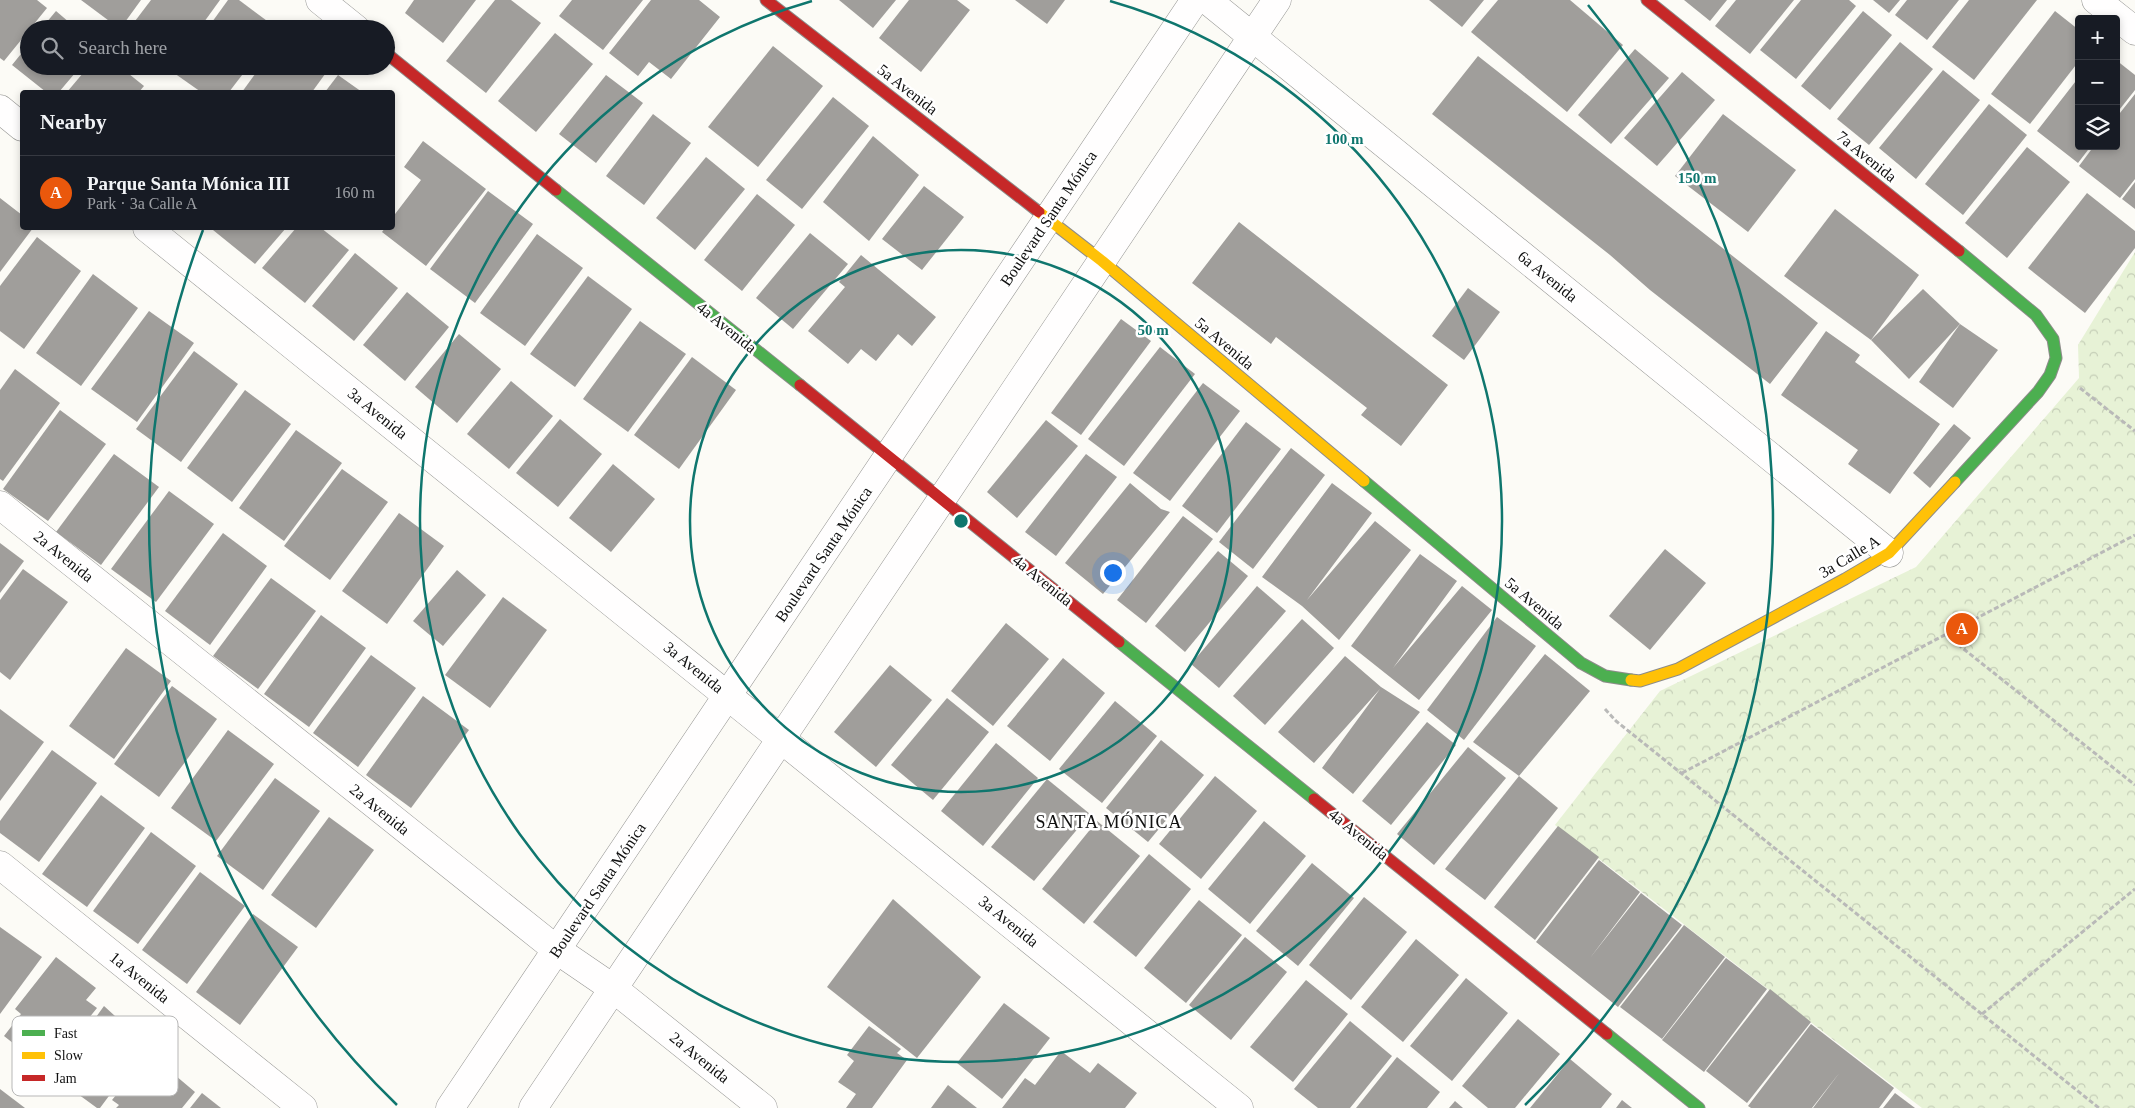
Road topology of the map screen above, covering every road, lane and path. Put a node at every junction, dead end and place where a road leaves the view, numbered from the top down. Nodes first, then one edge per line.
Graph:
1 (320, 0) edge
2 (766, 0) edge
3 (1195, 0) edge
4 (1207, 0) edge
5 (1277, 0) edge
6 (1647, 0) edge
7 (2096, 0) edge
8 (345, 20) edge
9 (2135, 31) edge
10 (1253, 36) junction
11 (395, 60) edge
12 (0, 109) edge
13 (20, 126) edge
14 (1048, 219) junction
15 (149, 230) edge
16 (1102, 261) junction
17 (2056, 347) joint
18 (2054, 368) junction
19 (2135, 431) edge
20 (888, 456) junction
21 (943, 499) junction
22 (0, 505) edge
23 (2135, 534) edge
24 (1889, 553) junction
25 (1946, 634) junction
26 (1605, 676) junction
27 (1640, 682) joint
28 (728, 694) junction
29 (782, 738) junction
30 (1682, 773) junction
31 (2135, 785) edge
32 (0, 865) edge
33 (2135, 889) edge
34 (557, 950) junction
35 (614, 989) junction
36 (1982, 1014) junction
37 (303, 1108) edge
38 (450, 1108) edge
39 (533, 1108) edge
40 (763, 1108) edge
41 (1239, 1108) edge
42 (1699, 1108) edge
43 (2100, 1108) edge

1 - 8 street
2 - 14 street, 5a Avenida
3 - 14 street, Boulevard Santa Mónica
4 - 10 street, 6a Avenida
5 - 10 street
6 - 17 street, 7a Avenida
7 - 9 street
10 - 16 street
10 - 24 street, 6a Avenida
11 - 20 street, 4a Avenida
12 - 13 street
14 - 16 street, 5a Avenida
14 - 20 street, Boulevard Santa Mónica
15 - 28 street, 3a Avenida
16 - 21 street
16 - 26 street, 5a Avenida
17 - 18 street, 3a Calle A
18 - 19 path
18 - 24 street, 3a Calle A
20 - 21 street, 4a Avenida
20 - 28 street, Boulevard Santa Mónica
21 - 29 street
21 - 42 street, 4a Avenida
22 - 34 street, 2a Avenida
23 - 25 path
24 - 27 street, 3a Calle A
25 - 30 path
25 - 31 path
26 - 27 street, 5a Avenida
26 - 30 path
28 - 29 street, 3a Avenida
28 - 34 street, Boulevard Santa Mónica
29 - 35 street
29 - 41 street, 3a Avenida
30 - 36 path
32 - 37 street, 1a Avenida
33 - 36 path
34 - 35 street, 2a Avenida
34 - 38 street, Boulevard Santa Mónica
35 - 39 street
35 - 40 street, 2a Avenida
36 - 43 path

